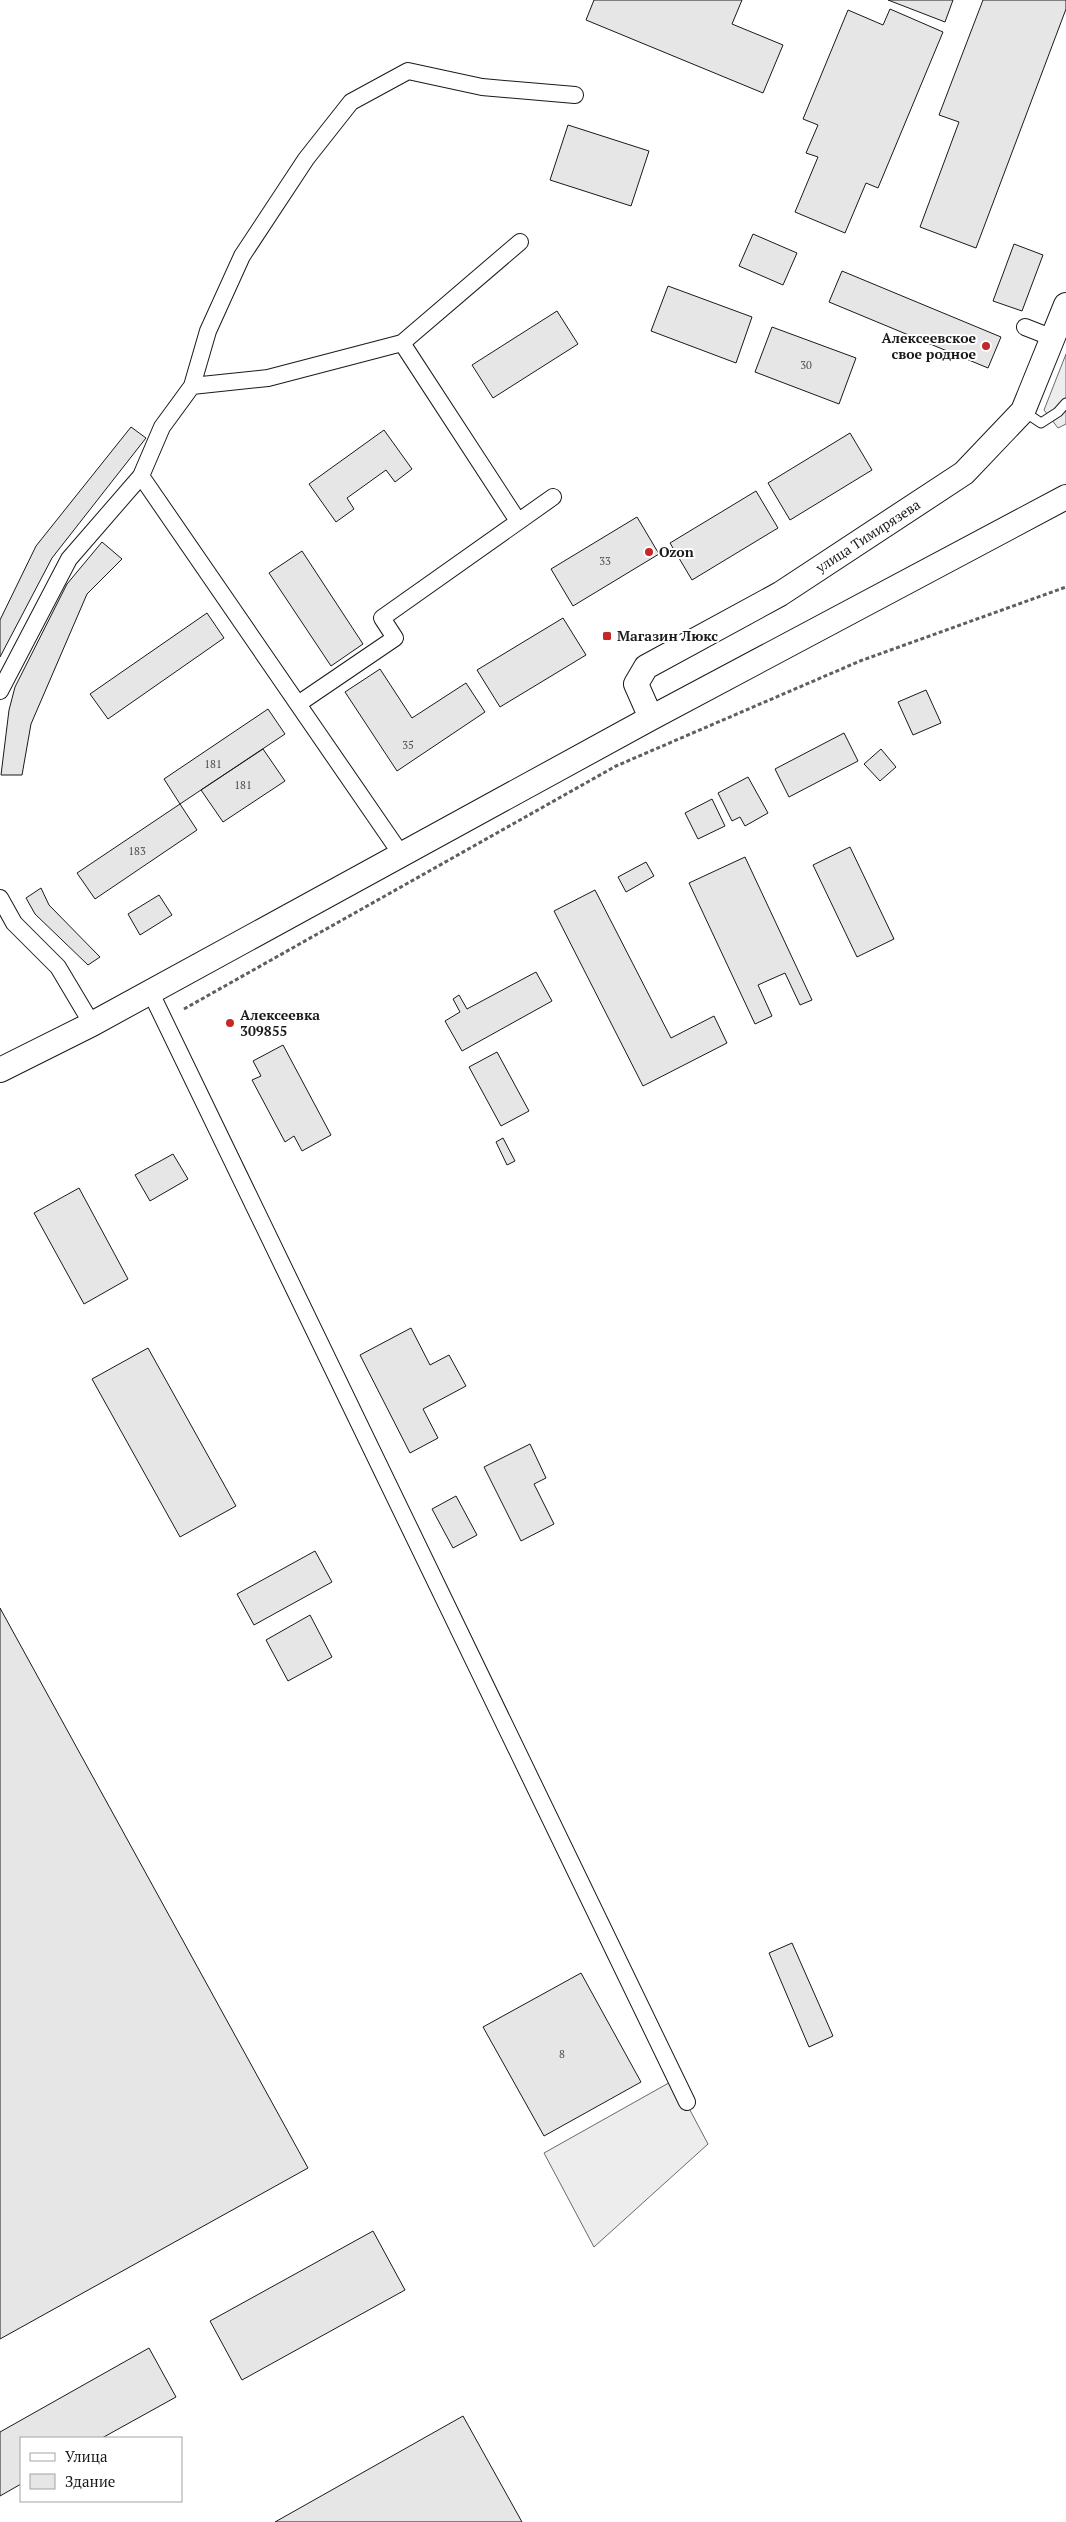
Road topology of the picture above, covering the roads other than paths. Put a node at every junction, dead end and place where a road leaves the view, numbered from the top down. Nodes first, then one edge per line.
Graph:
1 (575, 95) dead end
2 (520, 242) dead end
3 (1066, 305) edge
4 (1025, 327) dead end
5 (1052, 338) junction
6 (402, 343) junction
7 (192, 386) junction
8 (1066, 403) edge
9 (1023, 411) junction
10 (141, 476) junction
11 (553, 497) dead end
12 (1066, 497) edge
13 (518, 521) junction
14 (0, 692) edge
15 (298, 704) junction
16 (651, 718) junction
17 (401, 854) junction
18 (0, 898) edge
19 (150, 991) junction
20 (92, 1024) junction
21 (0, 1070) edge
22 (687, 2102) dead end

1 - 7 street
2 - 6 street
3 - 5 main road, улица Тимирязева
4 - 5 street
5 - 9 main road, улица Тимирязева
6 - 7 street
6 - 13 street
7 - 10 street
8 - 9 lane
9 - 16 main road, улица Тимирязева
10 - 14 street
10 - 15 street
11 - 13 street
12 - 16 main road
13 - 15 street
15 - 17 street
16 - 17 main road
17 - 19 main road
18 - 20 street
19 - 20 main road
19 - 22 street
20 - 21 main road

